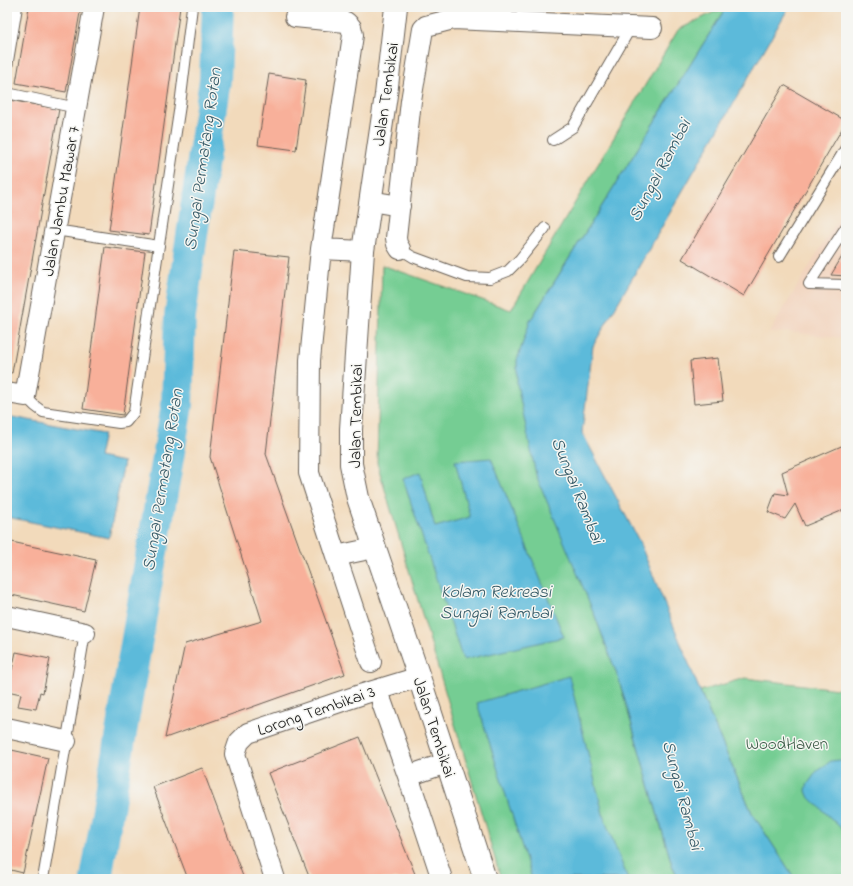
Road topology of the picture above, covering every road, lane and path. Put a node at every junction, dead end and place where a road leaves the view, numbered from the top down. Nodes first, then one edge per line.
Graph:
1 (17, 7) edge
2 (94, 7) edge
3 (192, 7) edge
4 (396, 7) edge
5 (521, 15) edge
6 (295, 17) dead end
7 (631, 27) junction
8 (652, 28) dead end
9 (7, 67) edge
10 (7, 93) edge
11 (386, 95) junction
12 (412, 101) junction
13 (77, 108) junction
14 (553, 140) dead end
15 (846, 148) edge
16 (370, 201) junction
17 (400, 206) junction
18 (846, 227) edge
19 (545, 228) dead end
20 (55, 230) junction
21 (159, 246) junction
22 (320, 249) junction
23 (400, 249) joint
24 (363, 251) junction
25 (779, 257) dead end
26 (846, 285) edge
27 (16, 394) edge
28 (374, 548) junction
29 (336, 556) junction
30 (7, 616) edge
31 (85, 633) joint
32 (371, 662) dead end
33 (418, 677) junction
34 (382, 704) dead end
35 (7, 728) edge
36 (66, 741) junction
37 (446, 763) junction
38 (408, 776) junction
39 (42, 879) edge
40 (275, 879) edge
41 (442, 879) edge
42 (485, 879) edge

1 - 9 lane
2 - 13 street, Jalan Jambu Mawar 7
3 - 21 lane
4 - 11 street, Jalan Tembikai
5 - 7 street
5 - 12 street
6 - 22 street
7 - 8 street
7 - 14 lane
10 - 13 lane
11 - 12 street
11 - 16 street, Jalan Tembikai
12 - 17 street
13 - 20 street, Jalan Jambu Mawar 7
15 - 25 lane
16 - 17 street
16 - 24 street, Jalan Tembikai
17 - 23 street
18 - 26 lane
19 - 23 lane
20 - 21 lane
20 - 27 street, Jalan Jambu Mawar 7
21 - 27 lane
22 - 24 street
22 - 29 street
24 - 28 street, Jalan Tembikai
28 - 29 street
28 - 33 street, Jalan Tembikai
29 - 32 street
30 - 31 street
31 - 36 lane
33 - 37 street, Jalan Tembikai
33 - 40 street, Lorong Tembikai 3
34 - 38 street
35 - 36 street
36 - 39 lane
37 - 38 street
37 - 42 street, Jalan Tembikai
38 - 41 street

